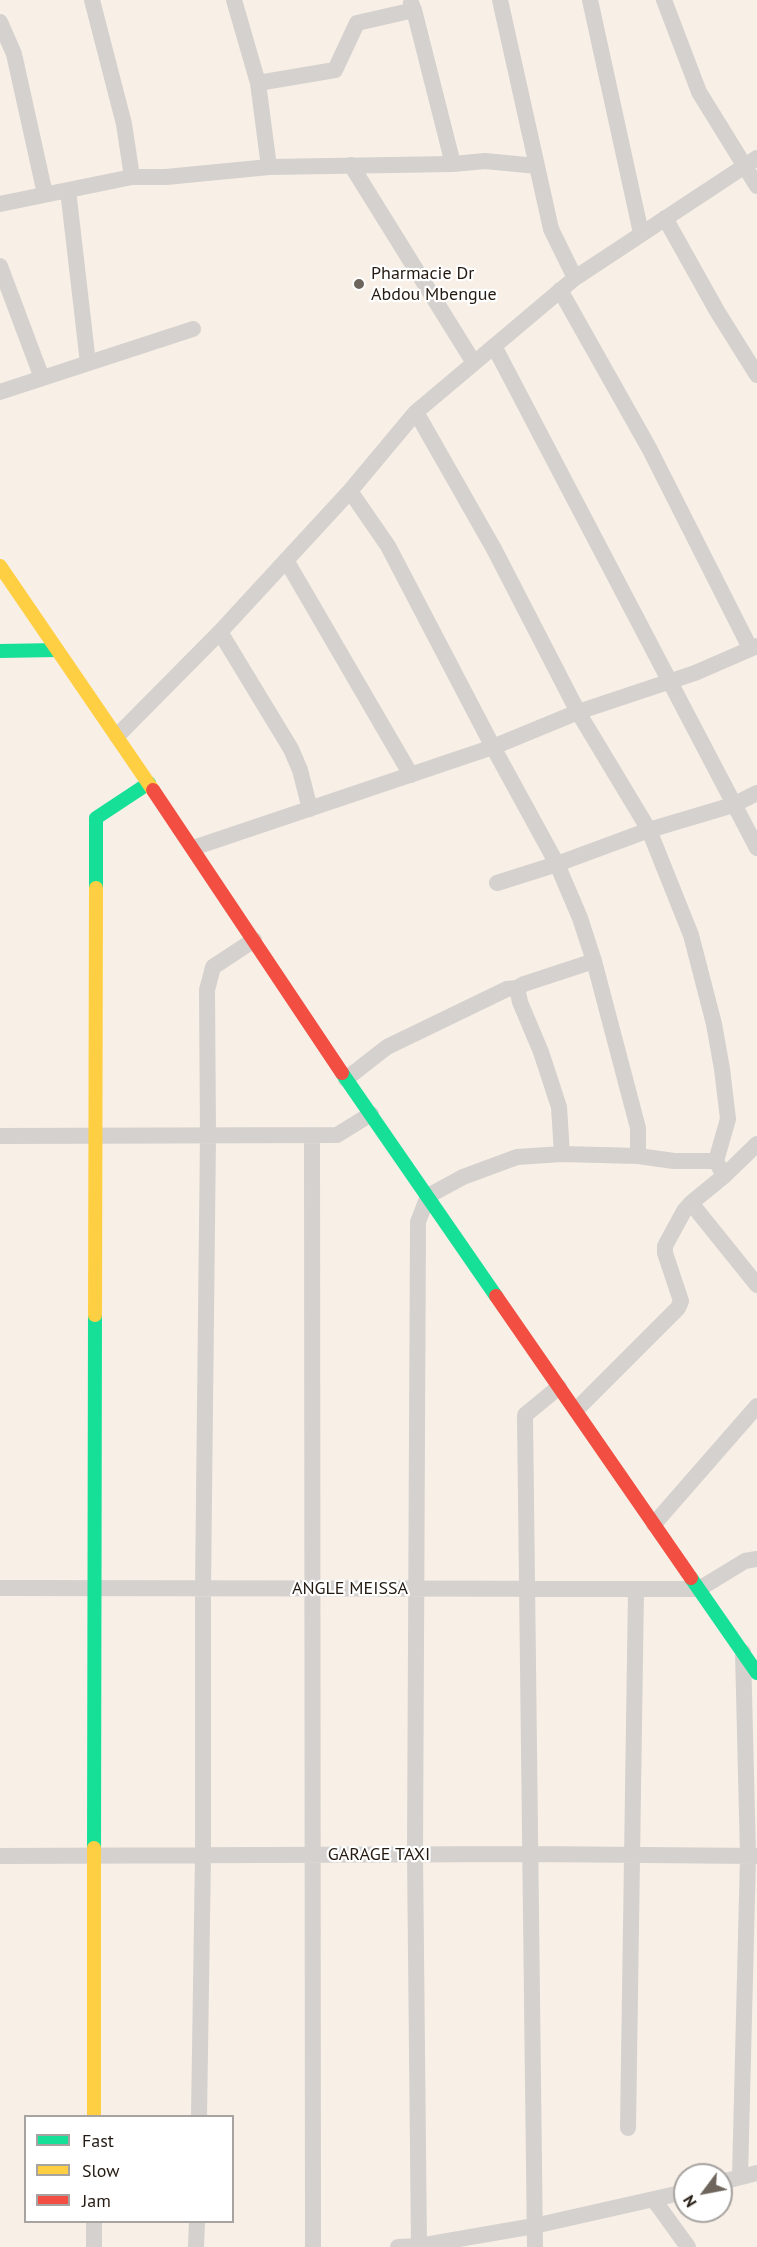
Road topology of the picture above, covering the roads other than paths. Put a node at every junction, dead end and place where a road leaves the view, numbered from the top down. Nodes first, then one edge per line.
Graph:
1 (92, 0) edge
2 (234, 0) edge
3 (500, 0) edge
4 (590, 0) edge
5 (664, 0) edge
6 (412, 5) edge
7 (0, 22) edge
8 (258, 83) junction
9 (751, 162) edge
10 (453, 164) junction
11 (351, 165) junction
12 (537, 166) junction
13 (269, 167) junction
14 (132, 177) junction
15 (757, 186) edge
16 (68, 190) junction
17 (45, 194) junction
18 (0, 204) edge
19 (665, 218) junction
20 (641, 233) junction
21 (0, 266) edge
22 (575, 278) junction
23 (560, 290) junction
24 (193, 329) dead end
25 (494, 346) junction
26 (88, 363) junction
27 (474, 363) junction
28 (757, 375) edge
29 (42, 378) junction
30 (0, 392) edge
31 (416, 412) junction
32 (350, 491) junction
33 (286, 560) junction
34 (0, 566) edge
35 (220, 632) junction
36 (754, 647) edge
37 (57, 650) junction
38 (0, 651) edge
39 (669, 682) junction
40 (578, 712) junction
41 (117, 736) junction
42 (493, 747) junction
43 (411, 775) junction
44 (149, 783) junction
45 (757, 793) edge
46 (733, 805) junction
47 (310, 809) junction
48 (649, 830) junction
49 (193, 848) junction
50 (757, 848) edge
51 (558, 864) junction
52 (497, 883) dead end
53 (254, 940) junction
54 (594, 961) junction
55 (517, 988) junction
56 (346, 1079) junction
57 (371, 1114) junction
58 (97, 1135) junction
59 (208, 1135) junction
60 (312, 1135) junction
61 (0, 1136) edge
62 (757, 1144) edge
63 (562, 1154) junction
64 (638, 1156) junction
65 (720, 1168) junction
66 (428, 1196) junction
67 (691, 1203) junction
68 (757, 1285) edge
69 (559, 1387) junction
70 (757, 1406) edge
71 (576, 1410) junction
72 (654, 1524) junction
73 (757, 1545) edge
74 (751, 1560) edge
75 (0, 1588) edge
76 (96, 1588) junction
77 (202, 1588) junction
78 (313, 1588) junction
79 (416, 1589) junction
80 (526, 1589) junction
81 (636, 1589) junction
82 (699, 1589) junction
83 (743, 1652) junction
84 (757, 1673) edge
85 (415, 1854) junction
86 (530, 1854) junction
87 (203, 1855) junction
88 (313, 1855) junction
89 (0, 1856) edge
90 (95, 1856) junction
91 (632, 1856) junction
92 (753, 1856) edge
93 (94, 2115) edge
94 (198, 2115) edge
95 (628, 2128) dead end
96 (757, 2173) edge
97 (740, 2177) junction
98 (733, 2179) edge
99 (673, 2195) edge
100 (654, 2200) junction
101 (94, 2223) edge
102 (197, 2223) edge
103 (534, 2226) junction
104 (419, 2246) edge
105 (94, 2247) edge
106 (196, 2247) edge
107 (313, 2247) edge
108 (398, 2247) edge
109 (534, 2247) edge
110 (688, 2247) edge

1 - 14 street
2 - 8 street
3 - 12 street
4 - 20 street
5 - 9 street
6 - 8 street
6 - 10 street
7 - 17 street
8 - 13 street
9 - 15 street
9 - 19 street
10 - 11 street
10 - 12 street
11 - 13 street
11 - 27 street
12 - 22 street
13 - 14 street
14 - 16 street
16 - 17 street
16 - 26 street
17 - 18 street
19 - 20 street
19 - 28 street
20 - 22 street
21 - 29 street
22 - 23 street
23 - 25 street
23 - 36 street
24 - 26 street
25 - 27 street
25 - 39 street
26 - 29 street
27 - 31 street
29 - 30 street
31 - 32 street
31 - 40 street
32 - 33 street
32 - 42 street
33 - 35 street
33 - 43 street
34 - 37 street
35 - 41 street
35 - 47 street
36 - 39 street
37 - 38 street
37 - 41 street
39 - 40 street
39 - 46 street
40 - 42 street
40 - 48 street
41 - 44 street
42 - 43 street
42 - 51 street
43 - 47 street
44 - 49 street
44 - 58 street
45 - 46 street
46 - 48 street
46 - 50 street
47 - 49 street
48 - 51 street
48 - 65 street
49 - 53 street
51 - 52 street
51 - 54 street
53 - 56 street
53 - 59 street
54 - 55 street
54 - 64 street
55 - 56 street
55 - 63 street
56 - 57 street
57 - 60 street
57 - 66 street
58 - 59 street
58 - 61 street
58 - 76 street
59 - 60 street
59 - 77 street
60 - 78 street
62 - 65 street
63 - 64 street
63 - 66 street
64 - 65 street
65 - 67 street
66 - 69 street
66 - 79 street
67 - 68 street
67 - 71 street
69 - 71 street
69 - 80 street
70 - 72 street
71 - 72 street
72 - 82 street
73 - 74 street
74 - 82 street
75 - 76 street, ANGLE MEISSA
76 - 77 street, ANGLE MEISSA
76 - 90 street
77 - 78 street, ANGLE MEISSA
77 - 87 street
78 - 79 street, ANGLE MEISSA
78 - 88 street
79 - 80 street, ANGLE MEISSA
79 - 85 street
80 - 81 street, ANGLE MEISSA
80 - 86 street
81 - 82 street, ANGLE MEISSA
81 - 91 street
82 - 83 street
83 - 84 street
83 - 92 street
85 - 86 street, GARAGE TAXI
85 - 88 street, GARAGE TAXI
85 - 104 street
86 - 91 street, GARAGE TAXI
86 - 103 street
87 - 88 street, GARAGE TAXI
87 - 90 street, GARAGE TAXI
87 - 94 street
88 - 107 street
89 - 90 street, GARAGE TAXI
90 - 93 street
91 - 92 street, GARAGE TAXI
91 - 95 street
92 - 97 street
96 - 97 street
97 - 98 street
99 - 100 street
100 - 103 street
100 - 110 street
101 - 105 street
102 - 106 street
103 - 104 street
103 - 109 street
104 - 108 street

